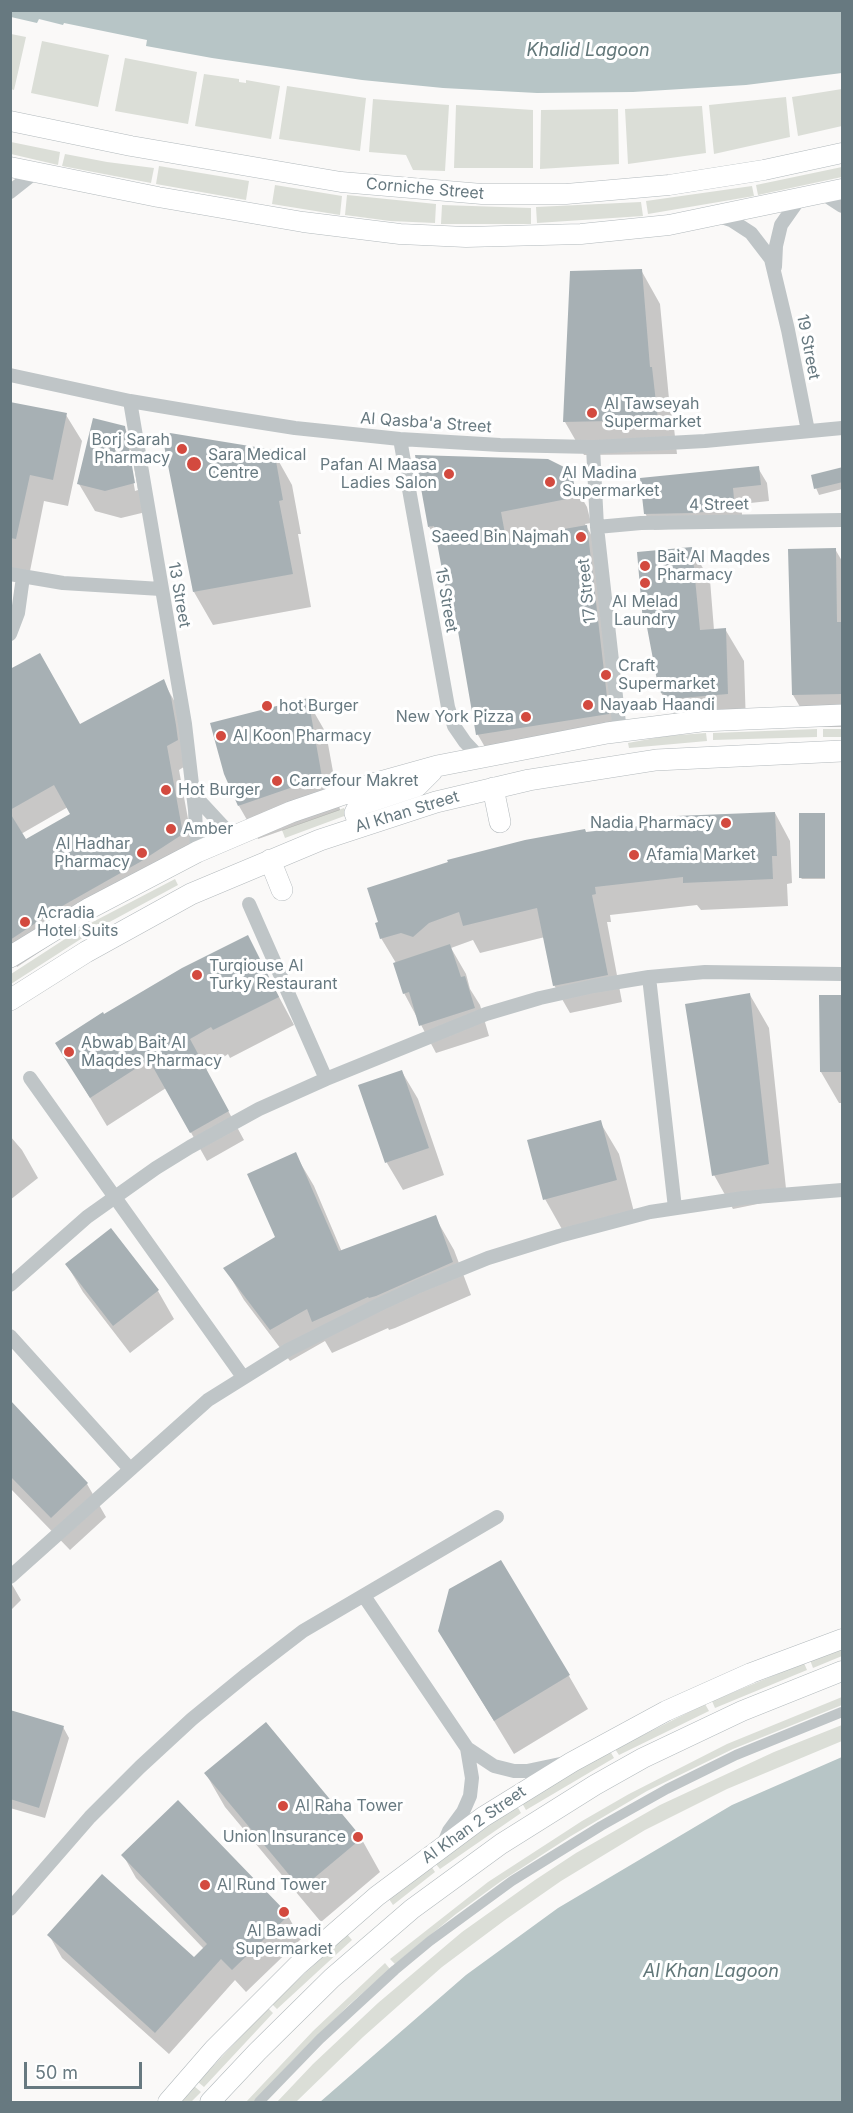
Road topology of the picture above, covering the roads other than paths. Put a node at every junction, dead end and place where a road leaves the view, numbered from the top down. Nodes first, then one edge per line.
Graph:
1 (10, 121) edge
2 (843, 153) edge
3 (10, 167) edge
4 (34, 173) junction
5 (843, 189) edge
6 (10, 192) edge
7 (822, 193) junction
8 (800, 198) junction
9 (843, 206) edge
10 (718, 216) junction
11 (775, 269) junction
12 (10, 375) edge
13 (130, 401) junction
14 (843, 428) edge
15 (808, 431) junction
16 (400, 439) junction
17 (593, 447) junction
18 (843, 520) edge
19 (597, 527) junction
20 (17, 575) edge
21 (161, 589) junction
22 (10, 634) edge
23 (843, 715) edge
24 (620, 732) junction
25 (843, 751) edge
26 (480, 758) junction
27 (437, 766) junction
28 (493, 788) junction
29 (194, 795) junction
30 (500, 822) dead end
31 (360, 826) junction
32 (232, 836) junction
33 (197, 852) junction
34 (270, 860) junction
35 (282, 891) dead end
36 (249, 904) dead end
37 (10, 957) edge
38 (843, 974) edge
39 (649, 977) junction
40 (10, 1000) edge
41 (30, 1078) dead end
42 (326, 1079) junction
43 (843, 1190) edge
44 (114, 1196) junction
45 (675, 1208) junction
46 (10, 1285) edge
47 (10, 1336) edge
48 (243, 1377) junction
49 (130, 1469) junction
50 (497, 1517) dead end
51 (10, 1577) edge
52 (364, 1596) junction
53 (843, 1639) edge
54 (843, 1671) edge
55 (843, 1712) edge
56 (467, 1748) junction
57 (572, 1762) junction
58 (443, 1845) junction
59 (10, 1909) edge
60 (168, 2103) edge
61 (210, 2103) edge
62 (259, 2103) edge

1 - 2 main road, Corniche Street
3 - 4 main road
4 - 6 street
4 - 10 main road
5 - 7 main road
7 - 8 main road
7 - 9 street
8 - 10 main road
8 - 11 street, 19 Street
10 - 11 street, 19 Street
11 - 15 street, 19 Street
12 - 13 street, Al Qasba'a Street
13 - 16 street, Al Qasba'a Street
13 - 21 street, 13 Street
14 - 15 street, Al Qasba'a Street
15 - 17 street, Al Qasba'a Street
16 - 17 street, Al Qasba'a Street
16 - 26 street, 15 Street
17 - 19 street, 17 Street
18 - 19 street, 4 Street
19 - 24 street, 17 Street
20 - 21 street
20 - 22 street
21 - 29 street, 13 Street
23 - 24 main road, Al Khan Street
24 - 26 main road, Al Khan Street
25 - 28 main road, Al Khan Street
26 - 27 main road, Al Khan Street
27 - 31 main road
27 - 32 main road, Al Khan Street
28 - 30 main road
28 - 31 main road, Al Khan Street
29 - 32 street
29 - 33 street, 13 Street
31 - 34 main road, Al Khan Street
32 - 33 main road, Al Khan Street
33 - 37 main road, Al Khan Street
34 - 35 main road
34 - 40 main road, Al Khan Street
36 - 42 street
38 - 39 street
39 - 42 street
39 - 45 street
41 - 44 street
42 - 44 street
43 - 45 street
44 - 46 street
44 - 48 street
45 - 48 street
47 - 49 street
48 - 49 street
49 - 51 street
50 - 52 street
52 - 56 street
52 - 59 street
53 - 57 main road, Al Khan 2 Street
54 - 61 main road, Al Khan 2 Street
55 - 62 street
56 - 57 street
56 - 58 street
57 - 58 main road, Al Khan 2 Street
58 - 60 main road, Al Khan 2 Street

